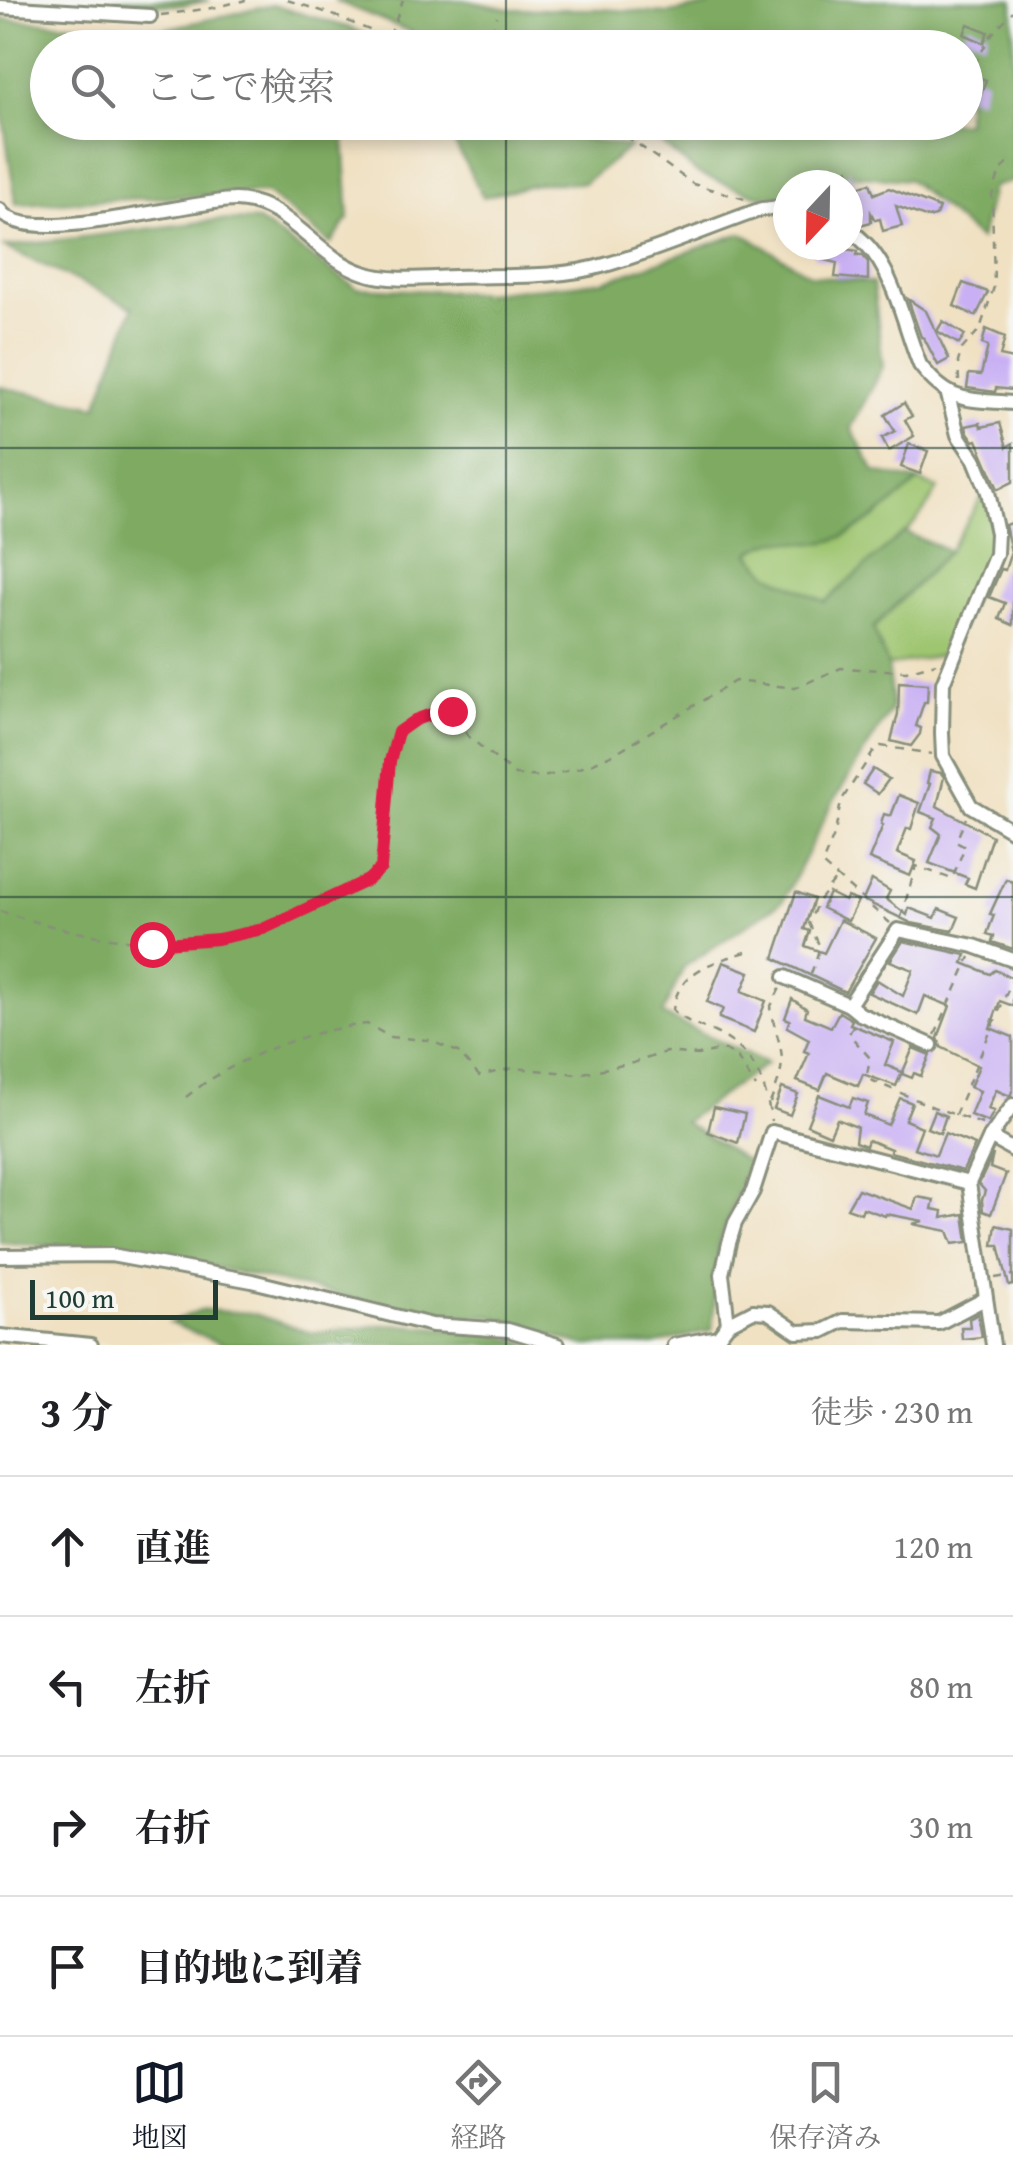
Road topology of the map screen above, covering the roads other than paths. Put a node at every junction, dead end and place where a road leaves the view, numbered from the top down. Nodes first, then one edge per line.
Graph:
1 (0, 7) edge
2 (150, 16) road end
3 (773, 208) edge
4 (0, 210) edge
5 (863, 240) edge
6 (954, 396) junction
7 (1013, 403) edge
8 (1013, 830) edge
9 (1013, 960) edge
10 (785, 977) road end
11 (854, 1010) junction
12 (931, 1046) road end
13 (1013, 1105) edge
14 (992, 1133) junction
15 (1013, 1150) edge
16 (969, 1183) junction
17 (0, 1256) edge
18 (985, 1299) junction
19 (728, 1324) junction
20 (0, 1336) edge
21 (91, 1345) edge
22 (558, 1345) edge
23 (674, 1345) edge
24 (993, 1345) edge

1 - 2 street
3 - 4 street
5 - 6 street
6 - 7 street
6 - 8 street
9 - 11 street
10 - 11 street
11 - 12 street
13 - 14 street
14 - 15 street
14 - 16 street
16 - 18 street
16 - 19 street
17 - 22 street
18 - 19 street
18 - 24 street
19 - 23 street
20 - 21 street

